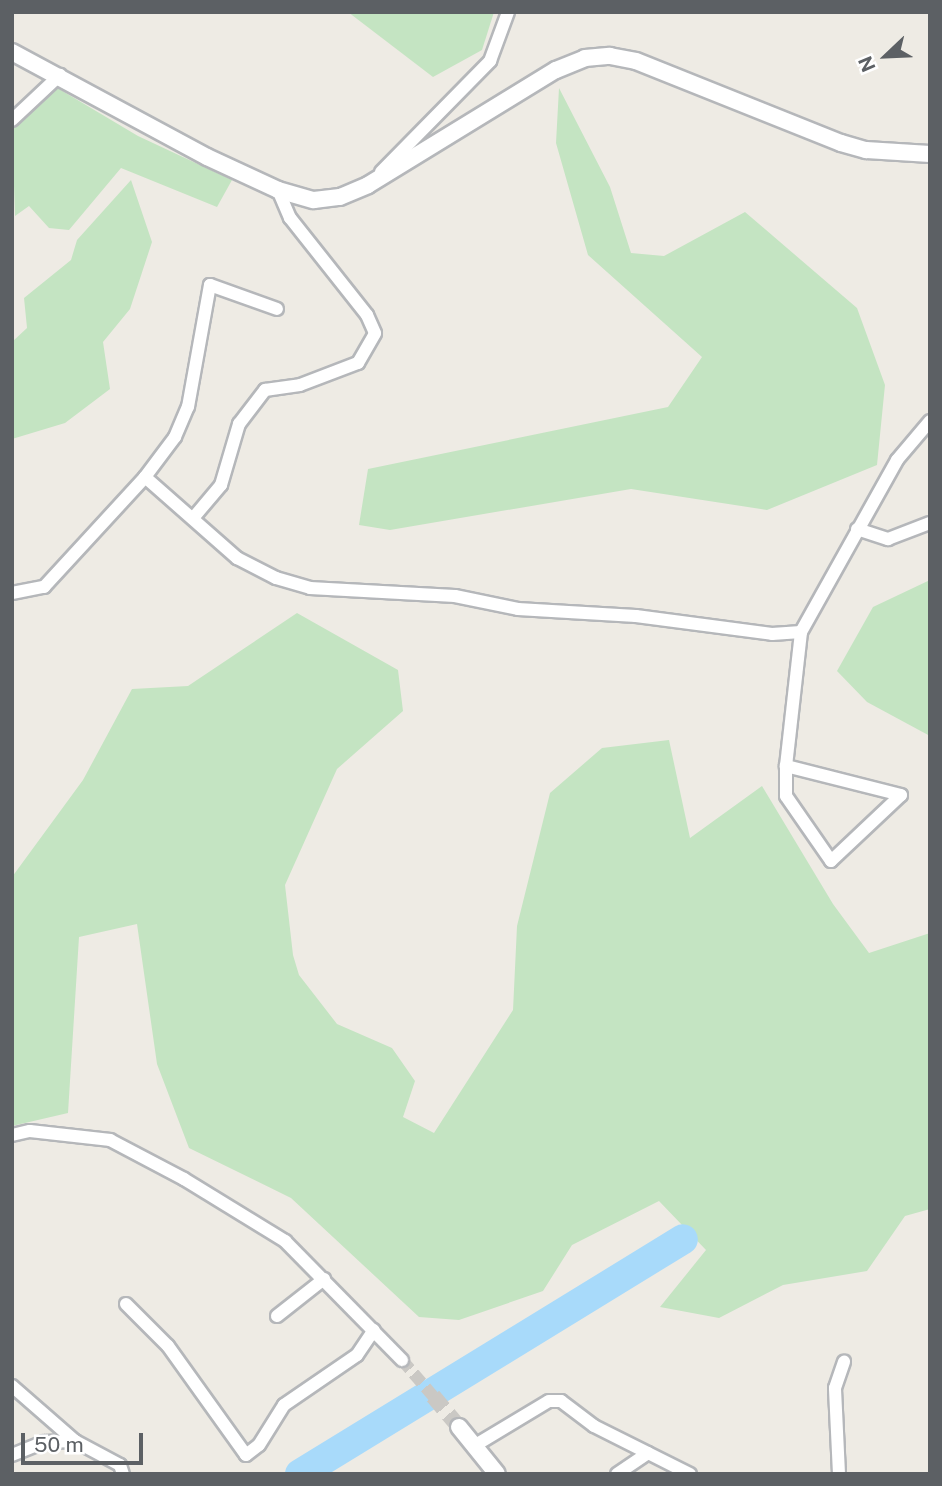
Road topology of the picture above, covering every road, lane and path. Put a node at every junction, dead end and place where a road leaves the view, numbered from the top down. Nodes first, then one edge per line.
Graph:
1 (508, 12) edge
2 (12, 51) edge
3 (60, 75) junction
4 (12, 120) edge
5 (930, 154) edge
6 (369, 185) junction
7 (278, 190) junction
8 (277, 309) dead end
9 (930, 421) edge
10 (145, 477) junction
11 (194, 517) junction
12 (930, 523) edge
13 (858, 529) junction
14 (12, 593) edge
15 (801, 632) junction
16 (786, 766) junction
17 (12, 1135) edge
18 (324, 1279) junction
19 (126, 1304) dead end
20 (277, 1316) dead end
21 (374, 1330) junction
22 (402, 1360) tunnel mouth
23 (844, 1362) dead end
24 (12, 1386) edge
25 (458, 1427) tunnel mouth
26 (75, 1441) junction
27 (474, 1446) junction
28 (648, 1453) junction
29 (12, 1455) edge
30 (123, 1474) edge
31 (497, 1474) edge
32 (617, 1474) edge
33 (690, 1474) edge
34 (839, 1474) edge

1 - 6 street
2 - 3 street
3 - 4 street
3 - 7 street
5 - 6 street
6 - 7 street
7 - 11 street
8 - 10 street
9 - 13 street
10 - 11 street
10 - 14 street
11 - 15 street
12 - 13 street
13 - 15 street
15 - 16 street
16 - 16 street
17 - 18 street
18 - 20 street
18 - 21 street
19 - 21 street
21 - 22 street
23 - 34 street
24 - 26 street
25 - 27 street
26 - 29 street
26 - 30 street
27 - 28 street
27 - 31 street
28 - 32 street
28 - 33 street

